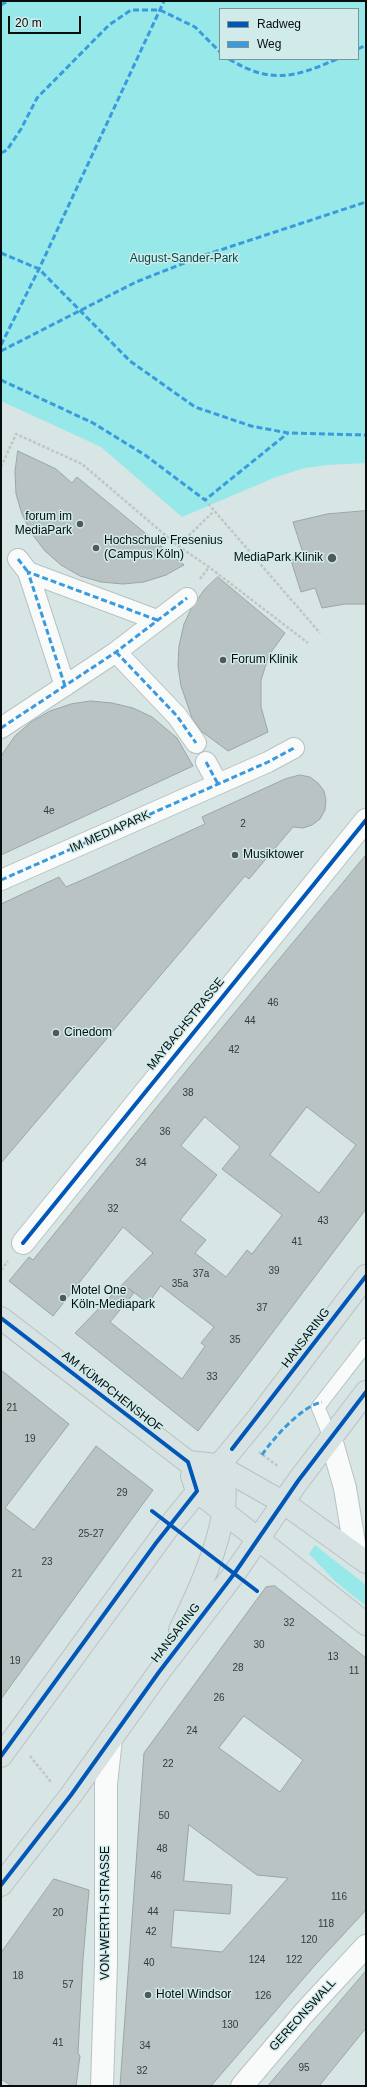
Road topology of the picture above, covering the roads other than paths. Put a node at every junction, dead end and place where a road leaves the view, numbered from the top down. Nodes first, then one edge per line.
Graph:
1 (186, 598) dead end
2 (157, 620) junction
3 (116, 652) junction
4 (65, 686) junction
5 (1, 728) edge
6 (196, 743) dead end
7 (294, 748) dead end
8 (206, 762) dead end
9 (218, 784) junction
10 (366, 820) edge
11 (1, 880) edge
12 (23, 1242) dead end
13 (366, 1276) edge
14 (1, 1318) edge
15 (366, 1345) edge
16 (366, 1392) edge
17 (331, 1439) junction
18 (188, 1462) junction
19 (223, 1469) junction
20 (197, 1491) junction
21 (284, 1503) junction
22 (224, 1512) junction
23 (259, 1539) junction
24 (361, 1558) edge
25 (366, 1624) edge
26 (159, 1672) junction
27 (111, 1739) junction
28 (1, 1756) edge
29 (1, 1885) edge
30 (366, 1946) edge
31 (102, 2086) edge
32 (242, 2086) edge

1 - 2 street
2 - 3 street
2 - 4 street
3 - 4 street
3 - 6 street
4 - 5 street
7 - 9 street, IM MEDIAPARK
8 - 9 street
9 - 11 street, IM MEDIAPARK
10 - 12 street, MAYBACHSTRASSE
13 - 19 main road, HANSARING
14 - 18 main road, AM KÜMPCHENSHOF
15 - 17 lane
16 - 17 main road, HANSARING
17 - 21 main road, HANSARING
17 - 24 street
18 - 19 main road
18 - 20 main road
19 - 20 main road
19 - 21 main road
19 - 22 main road
19 - 23 main road
20 - 22 main road
20 - 28 main road
21 - 23 main road, HANSARING
21 - 24 main road
22 - 23 main road
22 - 26 main road
23 - 25 main road
23 - 26 main road, HANSARING
26 - 27 main road, HANSARING
27 - 29 main road, HANSARING
27 - 31 street, VON-WERTH-STRASSE
30 - 32 street, GEREONSWALL

